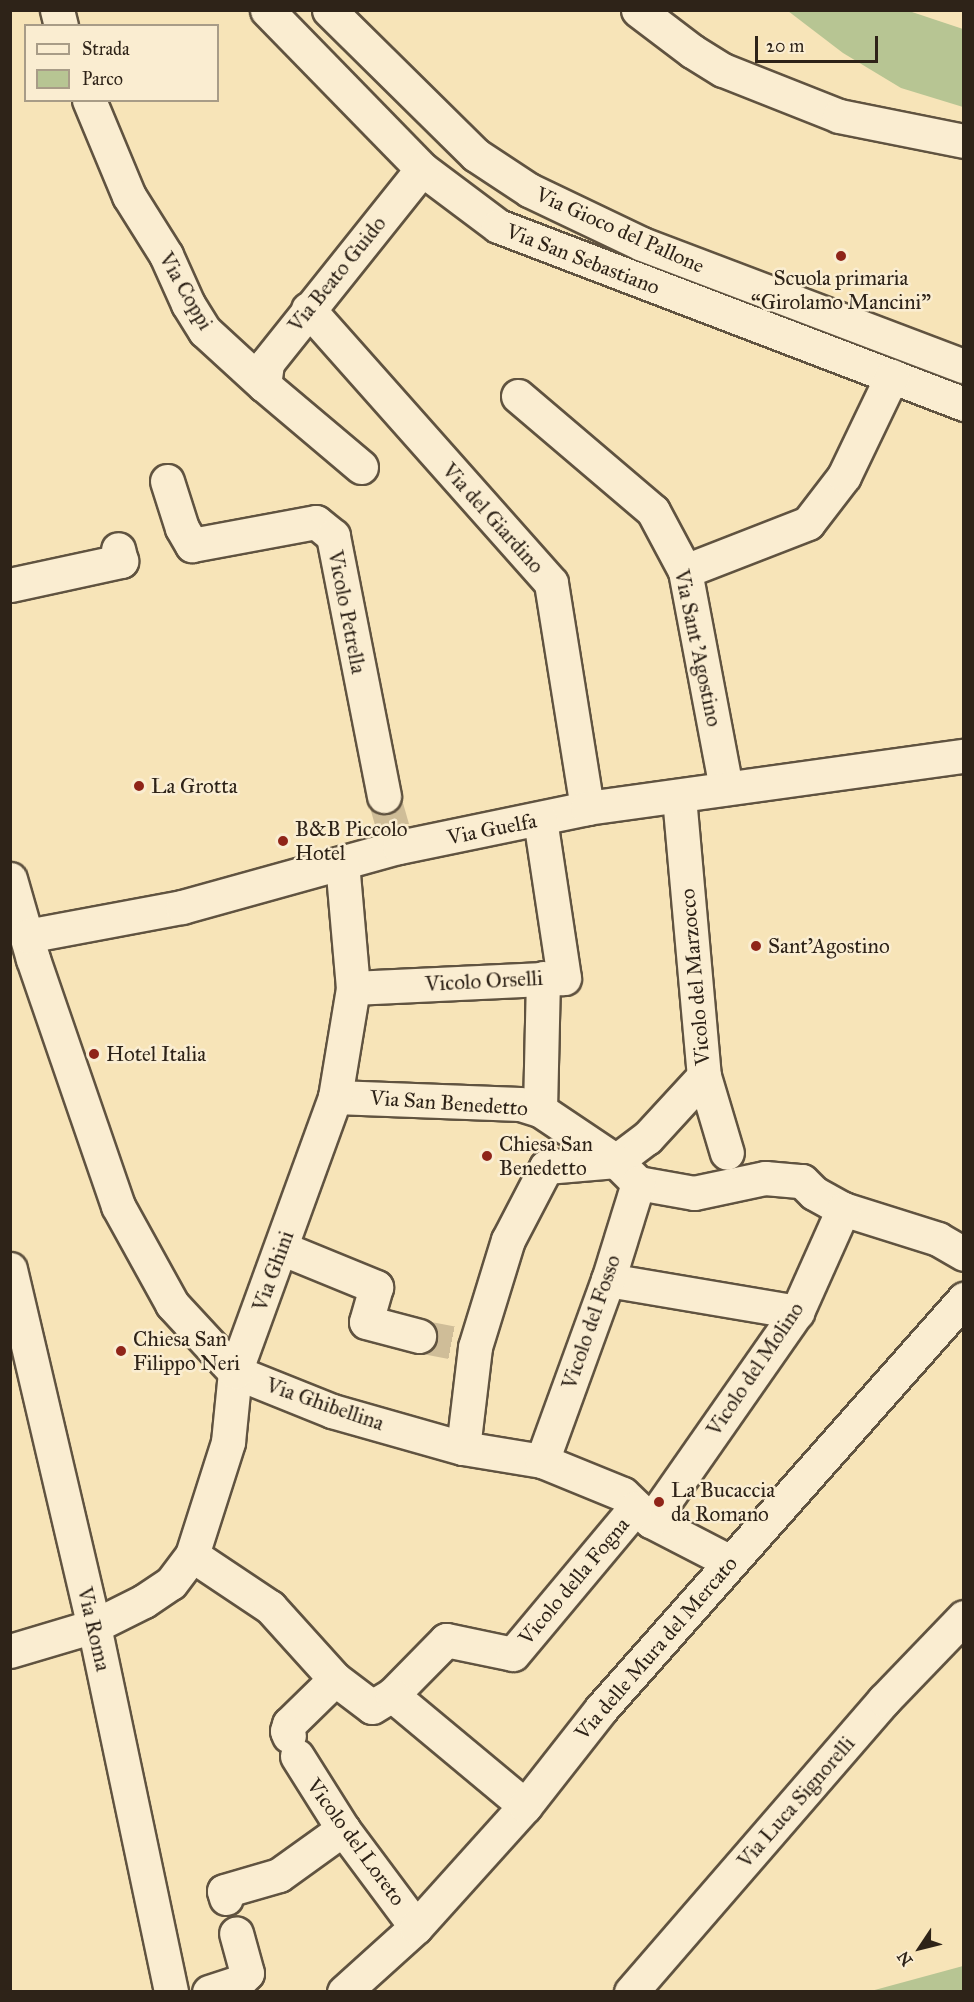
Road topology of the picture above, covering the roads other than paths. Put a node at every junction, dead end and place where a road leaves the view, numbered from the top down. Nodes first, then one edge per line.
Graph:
1 (267, 10) edge
2 (638, 10) edge
3 (339, 21) edge
4 (90, 102) edge
5 (963, 141) edge
6 (422, 169) junction
7 (308, 309) junction
8 (963, 366) edge
9 (892, 376) junction
10 (264, 385) junction
11 (518, 396) dead end
12 (963, 404) edge
13 (361, 467) dead end
14 (167, 481) dead end
15 (118, 549) dead end
16 (685, 571) junction
17 (10, 585) edge
18 (963, 756) edge
19 (726, 788) junction
20 (384, 796) tunnel mouth
21 (679, 797) junction
22 (587, 808) junction
23 (540, 819) junction
24 (342, 863) junction
25 (10, 879) edge
26 (27, 936) junction
27 (543, 978) junction
28 (353, 988) junction
29 (704, 1076) junction
30 (335, 1097) junction
31 (540, 1110) junction
32 (728, 1153) dead end
33 (627, 1172) junction
34 (843, 1209) junction
35 (281, 1248) junction
36 (963, 1254) edge
37 (10, 1269) edge
38 (608, 1280) junction
39 (963, 1299) edge
40 (796, 1312) junction
41 (419, 1336) tunnel mouth
42 (235, 1372) junction
43 (463, 1448) junction
44 (542, 1461) junction
45 (643, 1515) junction
46 (192, 1555) junction
47 (737, 1555) junction
48 (963, 1617) edge
49 (94, 1626) junction
50 (10, 1651) edge
51 (335, 1679) junction
52 (392, 1695) junction
53 (525, 1806) junction
54 (343, 1829) junction
55 (226, 1898) dead end
56 (416, 1927) junction
57 (236, 1933) dead end
58 (171, 1992) edge
59 (209, 1992) edge
60 (344, 1992) edge
61 (632, 1992) edge

1 - 6 street, Via San Sebastiano
2 - 5 street
3 - 8 street, Via Gioco del Pallone
4 - 10 street, Via Coppi
6 - 7 street, Via Beato Guido
6 - 9 street, Via San Sebastiano
7 - 10 street, Via Beato Guido
7 - 22 street, Via del Giardino
9 - 12 street, Via San Sebastiano
9 - 16 street
10 - 13 street, Via Coppi
11 - 16 street, Via Sant 'Agostino
14 - 20 street, Vicolo Petrella
15 - 17 street
16 - 19 street, Via Sant 'Agostino
18 - 19 street, Via Guelfa
19 - 21 street, Via Guelfa
21 - 22 street, Via Guelfa
21 - 29 street, Vicolo del Marzocco
22 - 23 street, Via Guelfa
23 - 24 street, Via Guelfa
23 - 27 street, Vicolo Orselli
24 - 26 street, Via Guelfa
24 - 28 street, Via Ghini
25 - 26 street, Via Ghibellina
26 - 42 street, Via Ghibellina
27 - 28 street, Vicolo Orselli
27 - 31 street, Via San Benedetto
28 - 30 street, Via Ghini
29 - 32 street, Vicolo del Marzocco
29 - 33 street
30 - 31 street, Via San Benedetto
30 - 35 street, Via Ghini
31 - 33 street
33 - 34 street
33 - 38 street, Vicolo del Fosso
33 - 43 street
34 - 36 street
34 - 40 street, Vicolo del Molino
35 - 41 street
35 - 42 street, Via Ghini
37 - 49 street, Via Roma
38 - 40 street
38 - 44 street, Vicolo del Fosso
39 - 47 street, Via delle Mura del Mercato
40 - 45 street, Vicolo del Molino
42 - 43 street, Via Ghibellina
42 - 46 street, Via Ghini
43 - 44 street, Via Ghibellina
44 - 45 street, Via Ghibellina
45 - 47 street, Via Ghibellina
45 - 52 street, Vicolo della Fogna
46 - 49 street, Via Ghini
46 - 51 street
47 - 53 street, Via delle Mura del Mercato
48 - 61 street, Via Luca Signorelli
49 - 50 street, Via Ghini
49 - 58 street, Via Roma
51 - 52 street, Vicolo della Fogna
51 - 54 street, Vicolo del Loreto
52 - 53 street
53 - 56 street, Via delle Mura del Mercato
54 - 55 street
54 - 56 street, Vicolo del Loreto
56 - 60 street, Via delle Mura del Mercato
57 - 59 street

